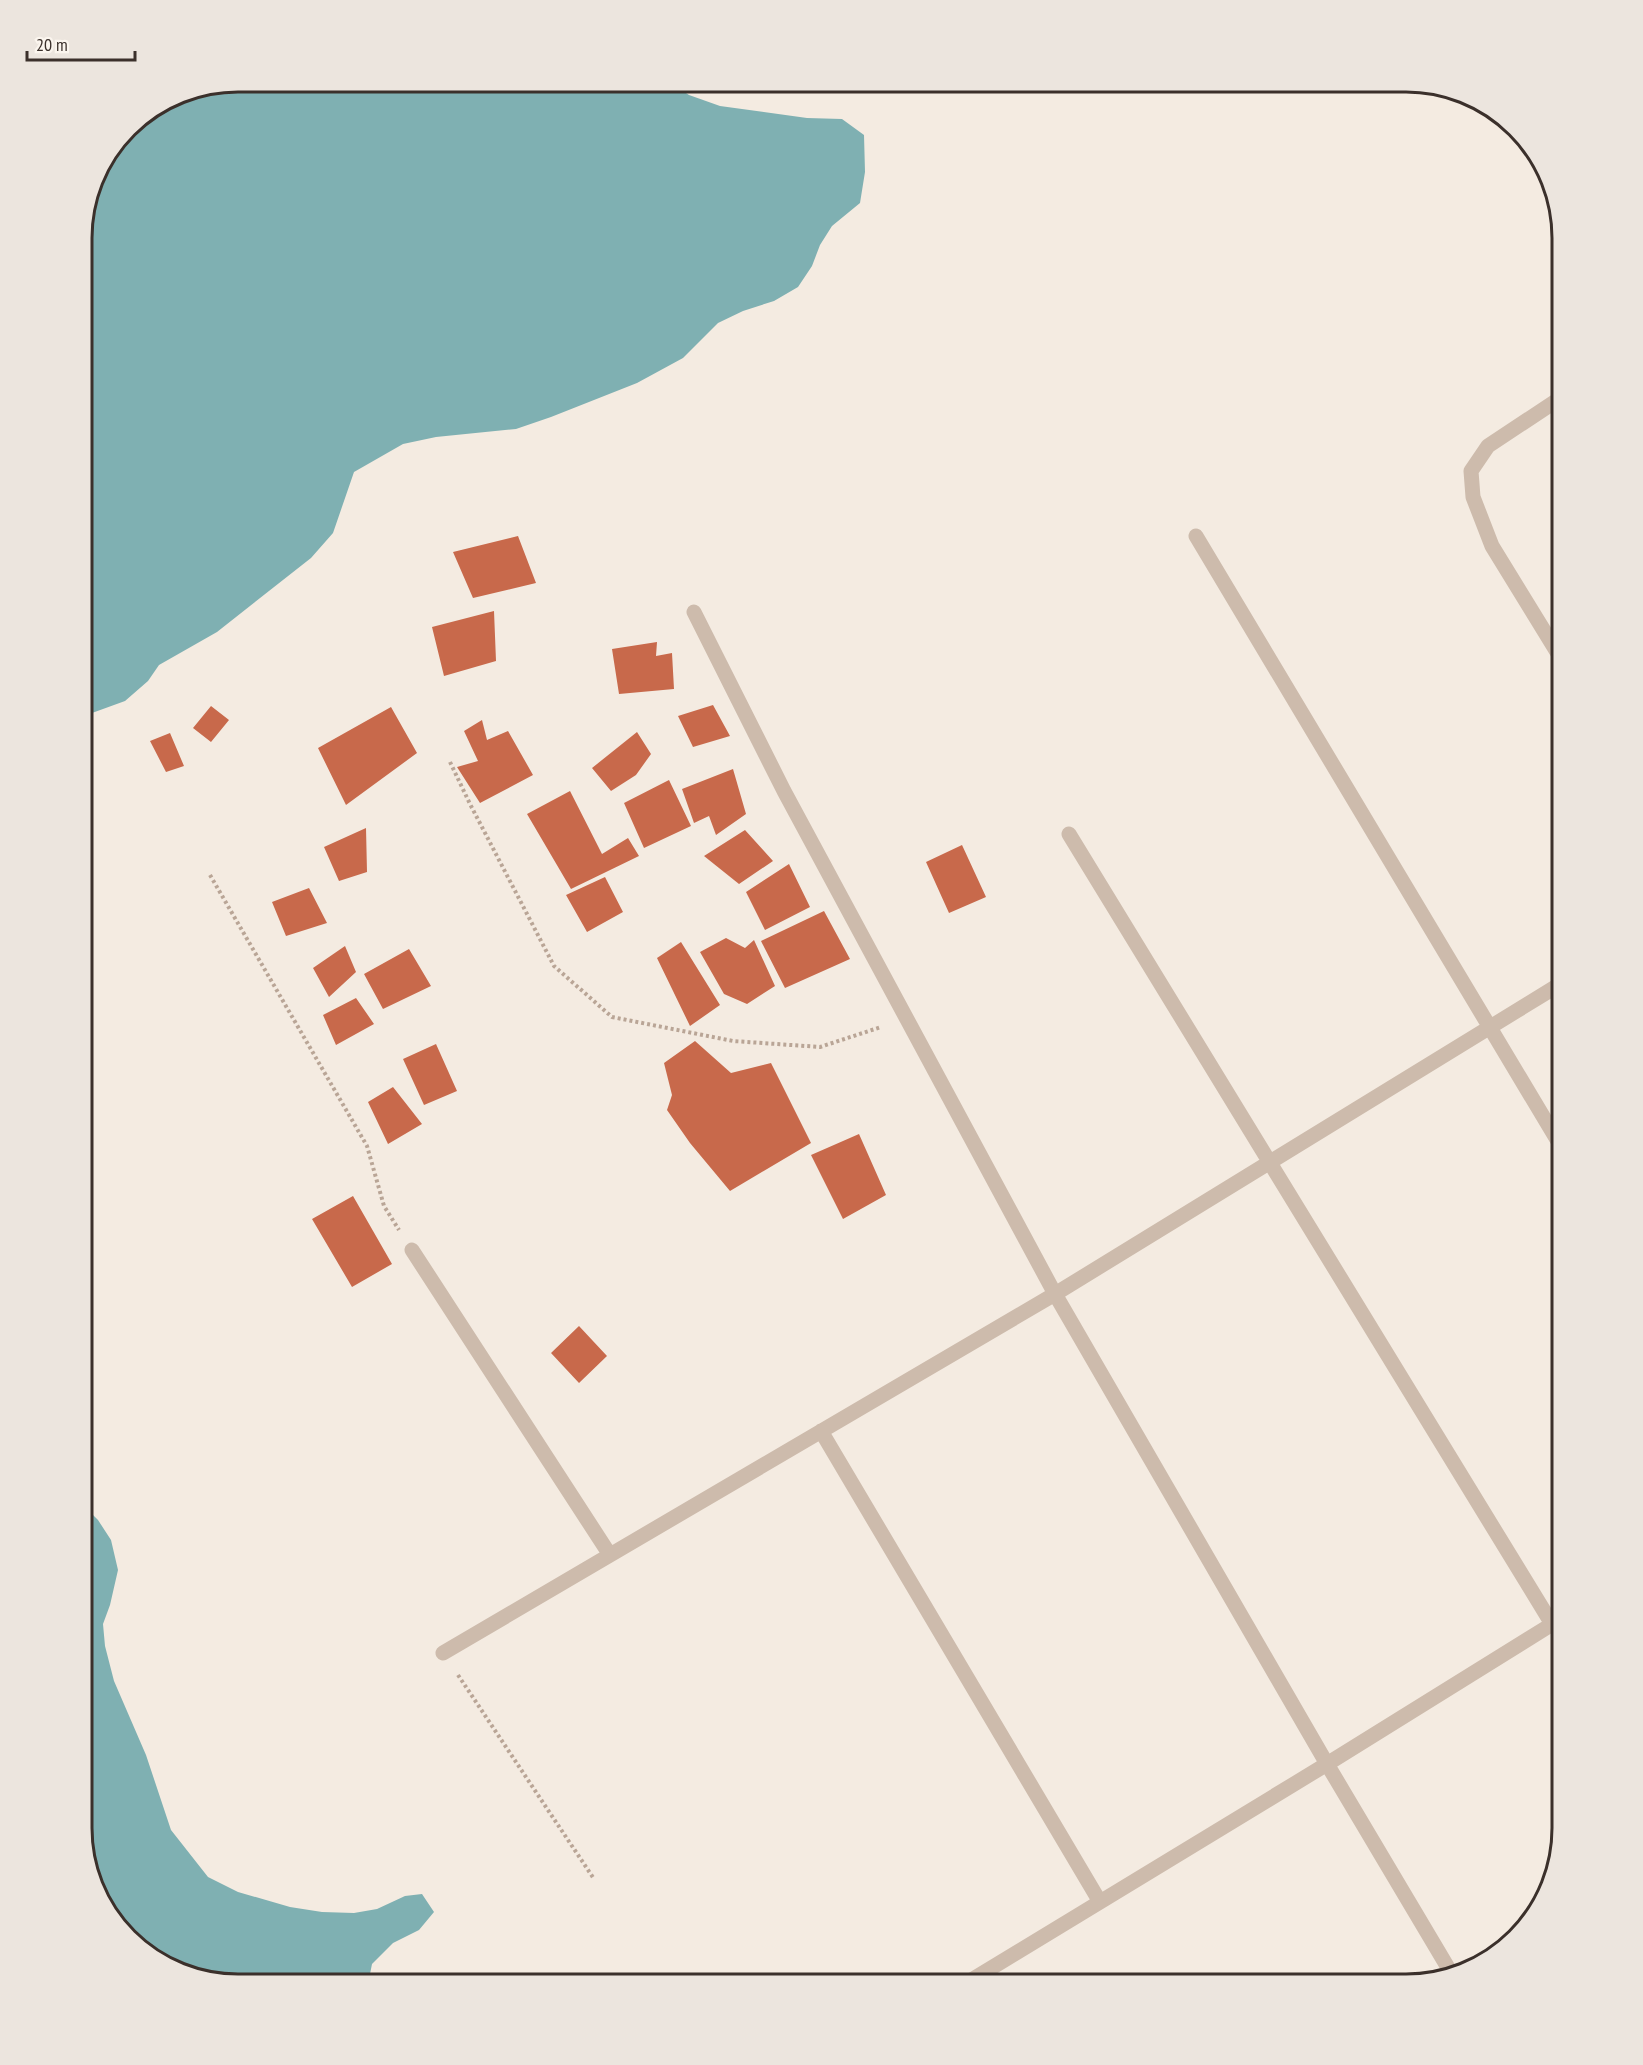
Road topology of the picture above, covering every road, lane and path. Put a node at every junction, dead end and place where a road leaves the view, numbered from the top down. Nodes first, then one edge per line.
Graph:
1 (1552, 404) edge
2 (1196, 536) dead end
3 (694, 612) dead end
4 (1552, 644) edge
5 (450, 762) dead end
6 (1069, 834) dead end
7 (210, 875) dead end
8 (1552, 988) edge
9 (907, 1019) junction
10 (1490, 1027) junction
11 (1552, 1131) edge
12 (1269, 1162) junction
13 (412, 1250) joint
14 (1055, 1294) junction
15 (821, 1431) junction
16 (610, 1555) junction
17 (1552, 1613) edge
18 (1552, 1624) edge
19 (443, 1653) joint
20 (1327, 1764) junction
21 (594, 1879) dead end
22 (1100, 1902) junction
23 (1448, 1967) edge
24 (981, 1974) edge

1 - 4 street
2 - 10 street
3 - 9 street
5 - 9 path
6 - 12 street
7 - 13 path
8 - 10 street
9 - 14 street
10 - 11 street
10 - 12 street
12 - 14 street
12 - 17 street
13 - 16 street
14 - 15 street
14 - 20 street
15 - 16 street
15 - 22 street
16 - 19 street
18 - 20 street
19 - 21 path
20 - 22 street
20 - 23 street
22 - 24 street

